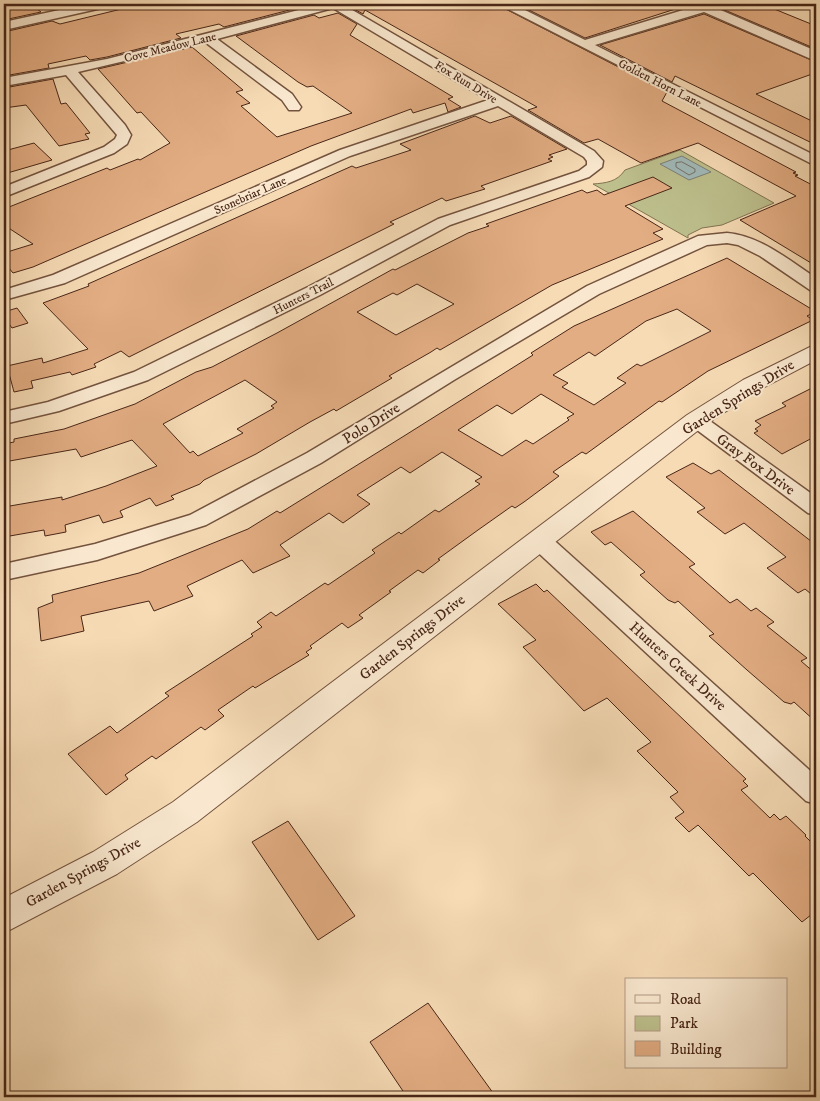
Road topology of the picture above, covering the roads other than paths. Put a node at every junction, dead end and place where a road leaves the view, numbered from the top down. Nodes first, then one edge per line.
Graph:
1 (51, 4) edge
2 (102, 4) edge
3 (334, 4) edge
4 (504, 4) edge
5 (717, 4) edge
6 (699, 6) edge
7 (63, 13) junction
8 (4, 26) edge
9 (208, 38) junction
10 (584, 44) junction
11 (816, 56) edge
12 (70, 71) junction
13 (4, 82) edge
14 (499, 101) junction
15 (294, 107) dead end
16 (595, 161) joint
17 (816, 162) edge
18 (4, 192) edge
19 (816, 286) edge
20 (4, 296) edge
21 (816, 351) edge
22 (4, 418) edge
23 (696, 420) junction
24 (816, 508) edge
25 (539, 540) junction
26 (4, 572) edge
27 (816, 793) edge
28 (4, 916) edge

1 - 7 street
2 - 7 street
3 - 9 street, Cove Meadow Lane
3 - 14 street, Fox Run Drive
4 - 10 street, Golden Horn Lane
5 - 6 street
6 - 10 street
6 - 11 street
7 - 8 street
9 - 12 street, Cove Meadow Lane
9 - 15 street
10 - 17 street, Golden Horn Lane
12 - 13 street, Cove Meadow Lane
12 - 18 street
14 - 16 street, Fox Run Drive
14 - 20 street, Stonebriar Lane
16 - 22 street, Hunters Trail
19 - 26 street, Polo Drive
21 - 23 street, Garden Springs Drive
23 - 24 street, Gray Fox Drive
23 - 25 street, Garden Springs Drive
25 - 27 street, Hunters Creek Drive
25 - 28 street, Garden Springs Drive

